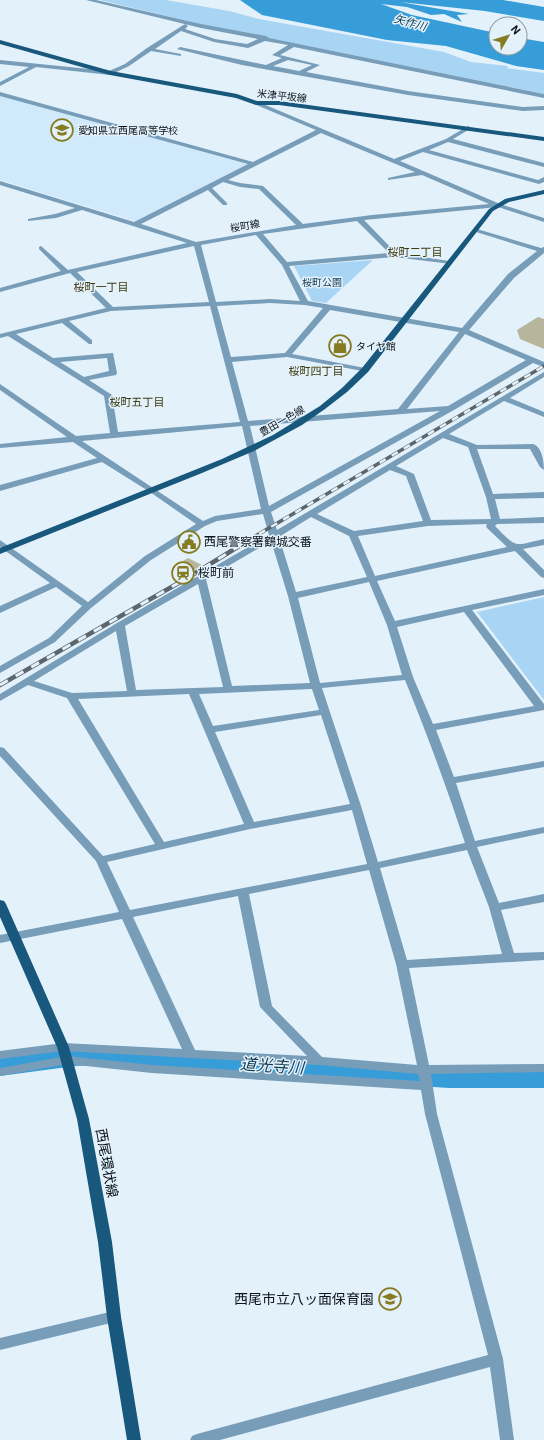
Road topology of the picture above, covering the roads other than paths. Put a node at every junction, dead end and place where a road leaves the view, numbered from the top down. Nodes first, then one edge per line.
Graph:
1 (89, 0) edge
2 (152, 15) junction
3 (182, 27) junction
4 (231, 32) junction
5 (266, 38) junction
6 (0, 42) edge
7 (295, 44) junction
8 (149, 49) junction
9 (287, 58) junction
10 (0, 62) edge
11 (36, 65) junction
12 (266, 67) junction
13 (110, 73) junction
14 (300, 73) junction
15 (0, 84) edge
16 (0, 94) edge
17 (544, 96) edge
18 (256, 103) junction
19 (544, 108) edge
20 (468, 128) junction
21 (321, 130) junction
22 (544, 139) edge
23 (448, 140) junction
24 (423, 150) junction
25 (395, 161) junction
26 (254, 164) junction
27 (544, 165) edge
28 (423, 173) junction
29 (390, 179) dead end
30 (544, 179) edge
31 (222, 180) junction
32 (0, 183) edge
33 (208, 187) junction
34 (544, 192) edge
35 (544, 197) edge
36 (225, 204) dead end
37 (498, 205) junction
38 (83, 208) junction
39 (360, 219) junction
40 (30, 220) dead end
41 (544, 220) edge
42 (136, 224) junction
43 (301, 226) junction
44 (475, 230) junction
45 (258, 234) junction
46 (197, 244) junction
47 (42, 248) dead end
48 (544, 250) edge
49 (394, 255) junction
50 (449, 263) junction
51 (285, 264) junction
52 (69, 272) junction
53 (0, 290) edge
54 (305, 303) junction
55 (213, 304) junction
56 (328, 307) junction
57 (111, 309) junction
58 (404, 319) junction
59 (64, 321) junction
60 (464, 331) junction
61 (10, 334) junction
62 (0, 336) edge
63 (89, 342) dead end
64 (287, 355) junction
65 (53, 360) junction
66 (228, 360) junction
67 (532, 360) junction
68 (544, 365) edge
69 (365, 370) junction
70 (544, 374) edge
71 (83, 379) junction
72 (0, 386) edge
73 (503, 398) junction
74 (451, 408) junction
75 (400, 412) junction
76 (544, 415) edge
77 (307, 418) junction
78 (245, 424) junction
79 (114, 434) junction
80 (443, 435) junction
81 (75, 438) junction
82 (0, 446) edge
83 (472, 446) junction
84 (252, 450) junction
85 (103, 459) junction
86 (390, 467) junction
87 (544, 467) edge
88 (0, 488) edge
89 (153, 490) junction
90 (544, 495) edge
91 (490, 497) junction
92 (266, 511) junction
93 (311, 514) junction
94 (496, 520) junction
95 (544, 520) edge
96 (428, 523) junction
97 (202, 524) junction
98 (353, 534) junction
99 (274, 536) junction
100 (544, 542) edge
101 (2, 548) edge
102 (517, 548) junction
103 (544, 575) edge
104 (201, 578) junction
105 (373, 578) junction
106 (55, 584) junction
107 (544, 592) edge
108 (293, 596) junction
109 (88, 606) junction
110 (0, 610) edge
111 (467, 610) junction
112 (392, 625) junction
113 (120, 626) junction
114 (0, 670) edge
115 (408, 677) junction
116 (27, 682) junction
117 (316, 686) junction
118 (228, 689) junction
119 (193, 692) junction
120 (132, 694) junction
121 (71, 696) junction
122 (0, 698) edge
123 (542, 707) edge
124 (324, 712) junction
125 (430, 728) junction
126 (208, 730) junction
127 (0, 750) edge
128 (544, 764) edge
129 (450, 781) junction
130 (356, 806) junction
131 (250, 826) junction
132 (544, 830) edge
133 (471, 845) junction
134 (161, 846) junction
135 (101, 860) junction
136 (373, 866) junction
137 (243, 891) junction
138 (544, 898) edge
139 (0, 904) edge
140 (495, 907) junction
141 (126, 913) junction
142 (15, 937) junction
143 (0, 939) edge
144 (544, 956) edge
145 (509, 957) junction
146 (402, 964) junction
147 (190, 1053) junction
148 (65, 1054) junction
149 (0, 1055) edge
150 (319, 1061) junction
151 (544, 1068) edge
152 (424, 1071) junction
153 (0, 1072) edge
154 (426, 1086) junction
155 (114, 1317) junction
156 (0, 1344) edge
157 (496, 1359) junction
158 (134, 1440) edge
159 (197, 1440) edge
160 (507, 1440) edge

1 - 2 street
2 - 3 street
2 - 4 street
3 - 4 street
3 - 5 street
3 - 8 street
4 - 5 street
5 - 7 street
6 - 13 main road, 米津平坂線
7 - 9 street
7 - 17 street
8 - 12 street
8 - 13 street
9 - 12 street
9 - 14 street
10 - 11 street
11 - 13 street
11 - 15 street
12 - 14 street
13 - 18 main road, 米津平坂線
14 - 19 street
16 - 26 street
18 - 20 main road, 米津平坂線
18 - 21 street
20 - 22 main road, 米津平坂線
20 - 23 street
21 - 25 street
21 - 26 street
23 - 24 street
23 - 27 street
24 - 25 street
24 - 30 street
25 - 28 street
26 - 31 street
28 - 29 street
28 - 37 street
31 - 33 street
31 - 43 street
32 - 38 street
33 - 36 street
33 - 42 street
34 - 37 main road, 豊田一色線
35 - 37 main road
37 - 39 street, 桜町線
37 - 41 street
37 - 44 main road, 豊田一色線
38 - 40 street
38 - 42 street
39 - 43 street, 桜町線
39 - 49 street
42 - 46 street
43 - 45 street, 桜町線
44 - 48 street
44 - 50 main road, 豊田一色線
45 - 46 street, 桜町線
45 - 51 street
46 - 52 street, 桜町線
46 - 55 street
47 - 52 street
48 - 60 street
49 - 50 street
49 - 51 street
50 - 58 main road, 豊田一色線
51 - 54 street
52 - 53 street, 桜町線
52 - 57 street
54 - 55 street
54 - 56 street
55 - 57 street
55 - 66 street
56 - 58 street
56 - 64 street
57 - 59 street
58 - 60 street
58 - 69 main road, 豊田一色線
59 - 61 street
59 - 63 street
60 - 67 street
60 - 75 street
61 - 62 street
61 - 65 street
64 - 66 street
64 - 69 street
65 - 71 street
65 - 71 street
66 - 78 street
67 - 68 street
67 - 74 street
69 - 77 main road, 豊田一色線
70 - 73 street
71 - 79 street
72 - 81 street
73 - 76 street
73 - 80 street
74 - 75 street
74 - 92 street
75 - 77 street
77 - 78 street
77 - 84 main road, 豊田一色線
78 - 79 street
78 - 84 street
79 - 81 street
80 - 83 street
80 - 86 street
81 - 82 street
81 - 85 street
83 - 87 street
83 - 91 street
84 - 89 main road, 豊田一色線
84 - 92 street
85 - 88 street
85 - 89 street
86 - 93 street
86 - 96 street
89 - 97 street
89 - 101 main road, 豊田一色線
90 - 91 street
91 - 94 street
92 - 97 street
92 - 99 street
93 - 98 street
93 - 99 street
94 - 95 street
94 - 96 street
94 - 102 street
96 - 98 street
97 - 109 street
98 - 105 street
99 - 104 street
99 - 108 street
100 - 102 street
101 - 106 street
102 - 103 street
102 - 105 street
104 - 113 street
104 - 118 street
105 - 108 street
105 - 112 street
106 - 109 street
106 - 110 street
107 - 111 street
108 - 117 street
109 - 114 street
111 - 112 street
111 - 123 street
112 - 115 street
113 - 116 street
113 - 120 street
115 - 117 street
115 - 125 street
116 - 121 street
116 - 122 street
117 - 118 street
117 - 124 street
118 - 119 street
119 - 120 street
119 - 126 street
120 - 121 street
121 - 134 street
123 - 125 street
124 - 126 street
124 - 130 street
125 - 129 street
126 - 131 street
127 - 135 street
128 - 129 street
129 - 133 street
130 - 131 street
130 - 136 street
131 - 134 street
132 - 133 street
133 - 136 street
133 - 140 street
134 - 135 street
135 - 141 street
136 - 137 street
136 - 146 street
137 - 141 street
137 - 150 street
138 - 140 street
139 - 142 main road, 西尾環状線
140 - 145 street
141 - 142 street
141 - 147 street
142 - 143 street
142 - 148 main road, 西尾環状線
144 - 145 street
145 - 146 street
146 - 152 street
147 - 148 street
147 - 150 street
148 - 149 street
148 - 153 street
148 - 154 street
148 - 155 main road, 西尾環状線
150 - 152 street
151 - 152 street
152 - 154 street
154 - 157 street
155 - 156 street
155 - 158 main road, 西尾環状線
157 - 159 street
157 - 160 street

